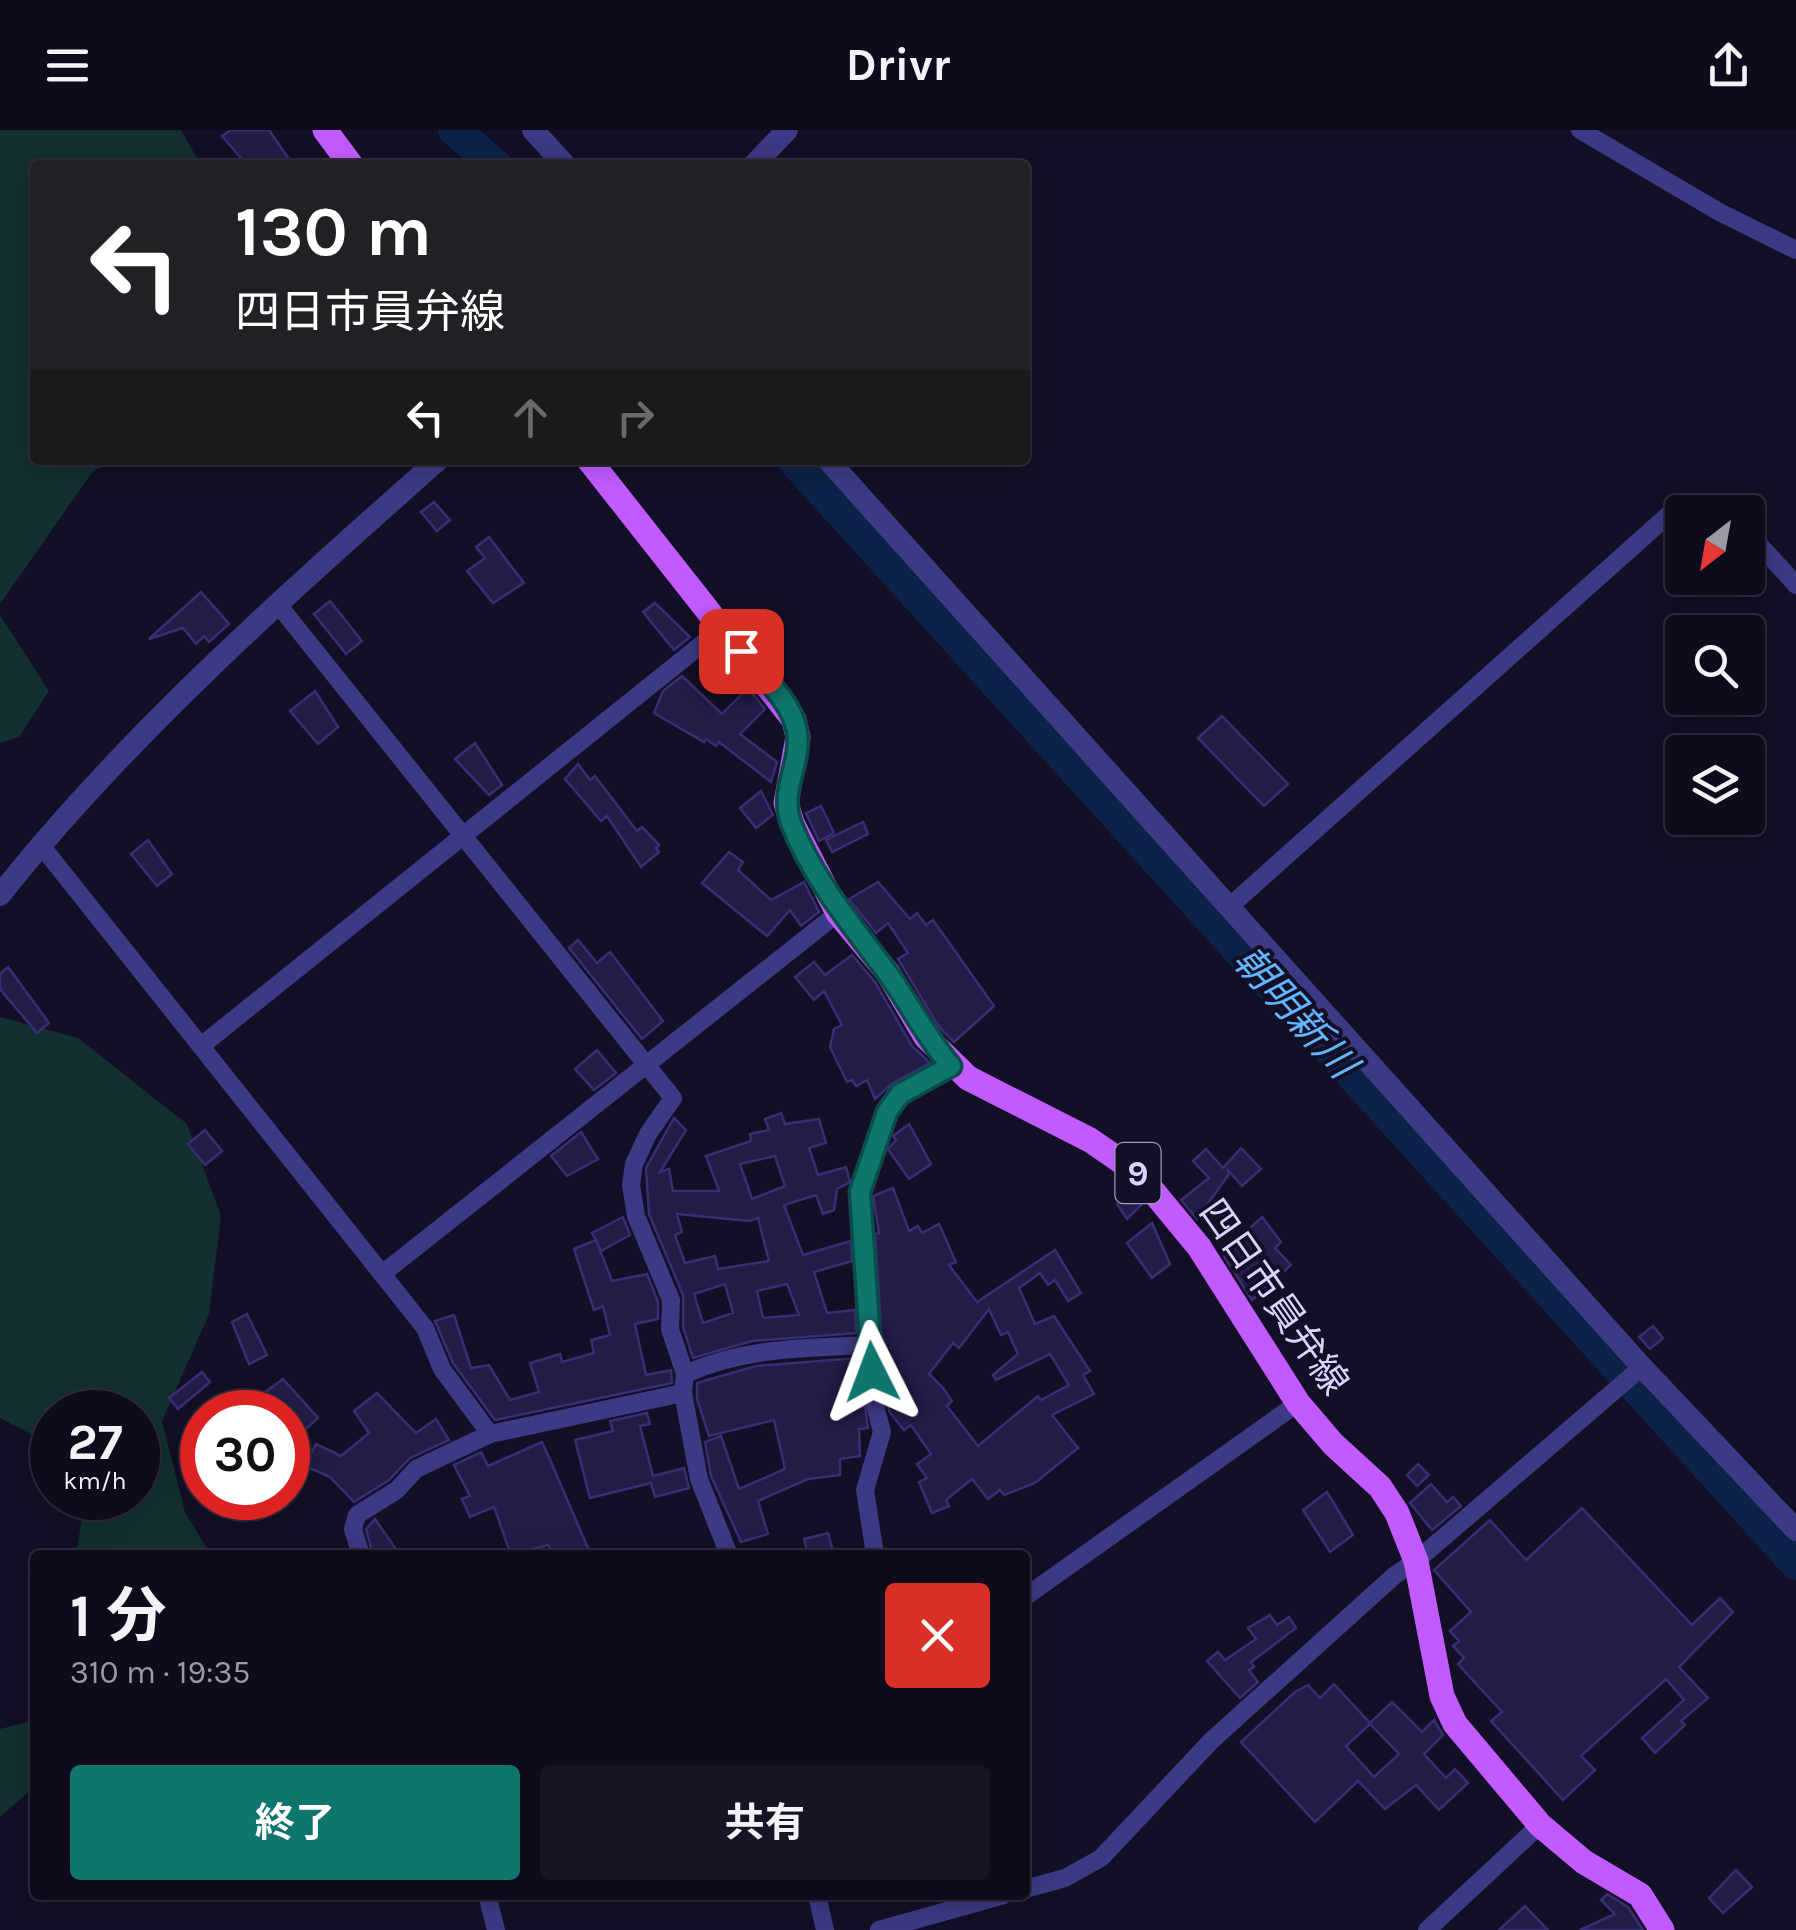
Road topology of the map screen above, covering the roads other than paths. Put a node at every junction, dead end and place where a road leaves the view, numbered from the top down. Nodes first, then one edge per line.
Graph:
1 (325, 130) edge
2 (533, 130) edge
3 (787, 130) edge
4 (1580, 130) edge
5 (346, 160) edge
6 (561, 160) edge
7 (759, 160) edge
8 (1796, 250) edge
9 (433, 465) edge
10 (592, 465) edge
11 (832, 465) edge
12 (1665, 517) edge
13 (1765, 551) edge
14 (1796, 585) edge
15 (280, 607) junction
16 (722, 628) junction
17 (462, 837) junction
18 (40, 844) junction
19 (0, 895) edge
20 (1229, 907) junction
21 (838, 912) junction
22 (202, 1046) junction
23 (646, 1065) junction
24 (951, 1066) junction
25 (382, 1274) junction
26 (872, 1345) junction
27 (1633, 1374) junction
28 (684, 1383) junction
29 (1298, 1403) junction
30 (490, 1434) junction
31 (1796, 1530) edge
32 (359, 1550) edge
33 (726, 1550) edge
34 (874, 1550) edge
35 (1416, 1562) junction
36 (1030, 1593) edge
37 (1540, 1825) junction
38 (1030, 1888) edge
39 (489, 1900) edge
40 (817, 1900) edge
41 (986, 1900) edge
42 (496, 1930) edge
43 (825, 1930) edge
44 (879, 1930) edge
45 (1427, 1930) edge
46 (1662, 1930) edge

1 - 5 main road
2 - 6 street
3 - 7 street
4 - 8 street
9 - 15 street
10 - 16 main road, 四日市員弁線 / 9
11 - 20 street
12 - 20 street
13 - 14 street
15 - 17 street
15 - 18 street
16 - 17 street
16 - 21 main road, 四日市員弁線 / 9
17 - 22 street
17 - 23 street
18 - 19 street
18 - 22 street
20 - 27 street
21 - 23 street
21 - 24 main road, 四日市員弁線 / 9
22 - 25 street
23 - 25 street
23 - 28 street
24 - 26 street
24 - 29 main road, 四日市員弁線 / 9
25 - 30 street
26 - 28 street
26 - 34 street
27 - 31 street
27 - 35 street
28 - 30 street
28 - 33 street
29 - 35 main road, 四日市員弁線 / 9
29 - 36 street
30 - 32 street
35 - 37 main road, 四日市員弁線 / 9
35 - 38 street
37 - 45 street
37 - 46 main road, 四日市員弁線 / 9
39 - 42 street
40 - 43 street
41 - 44 street

